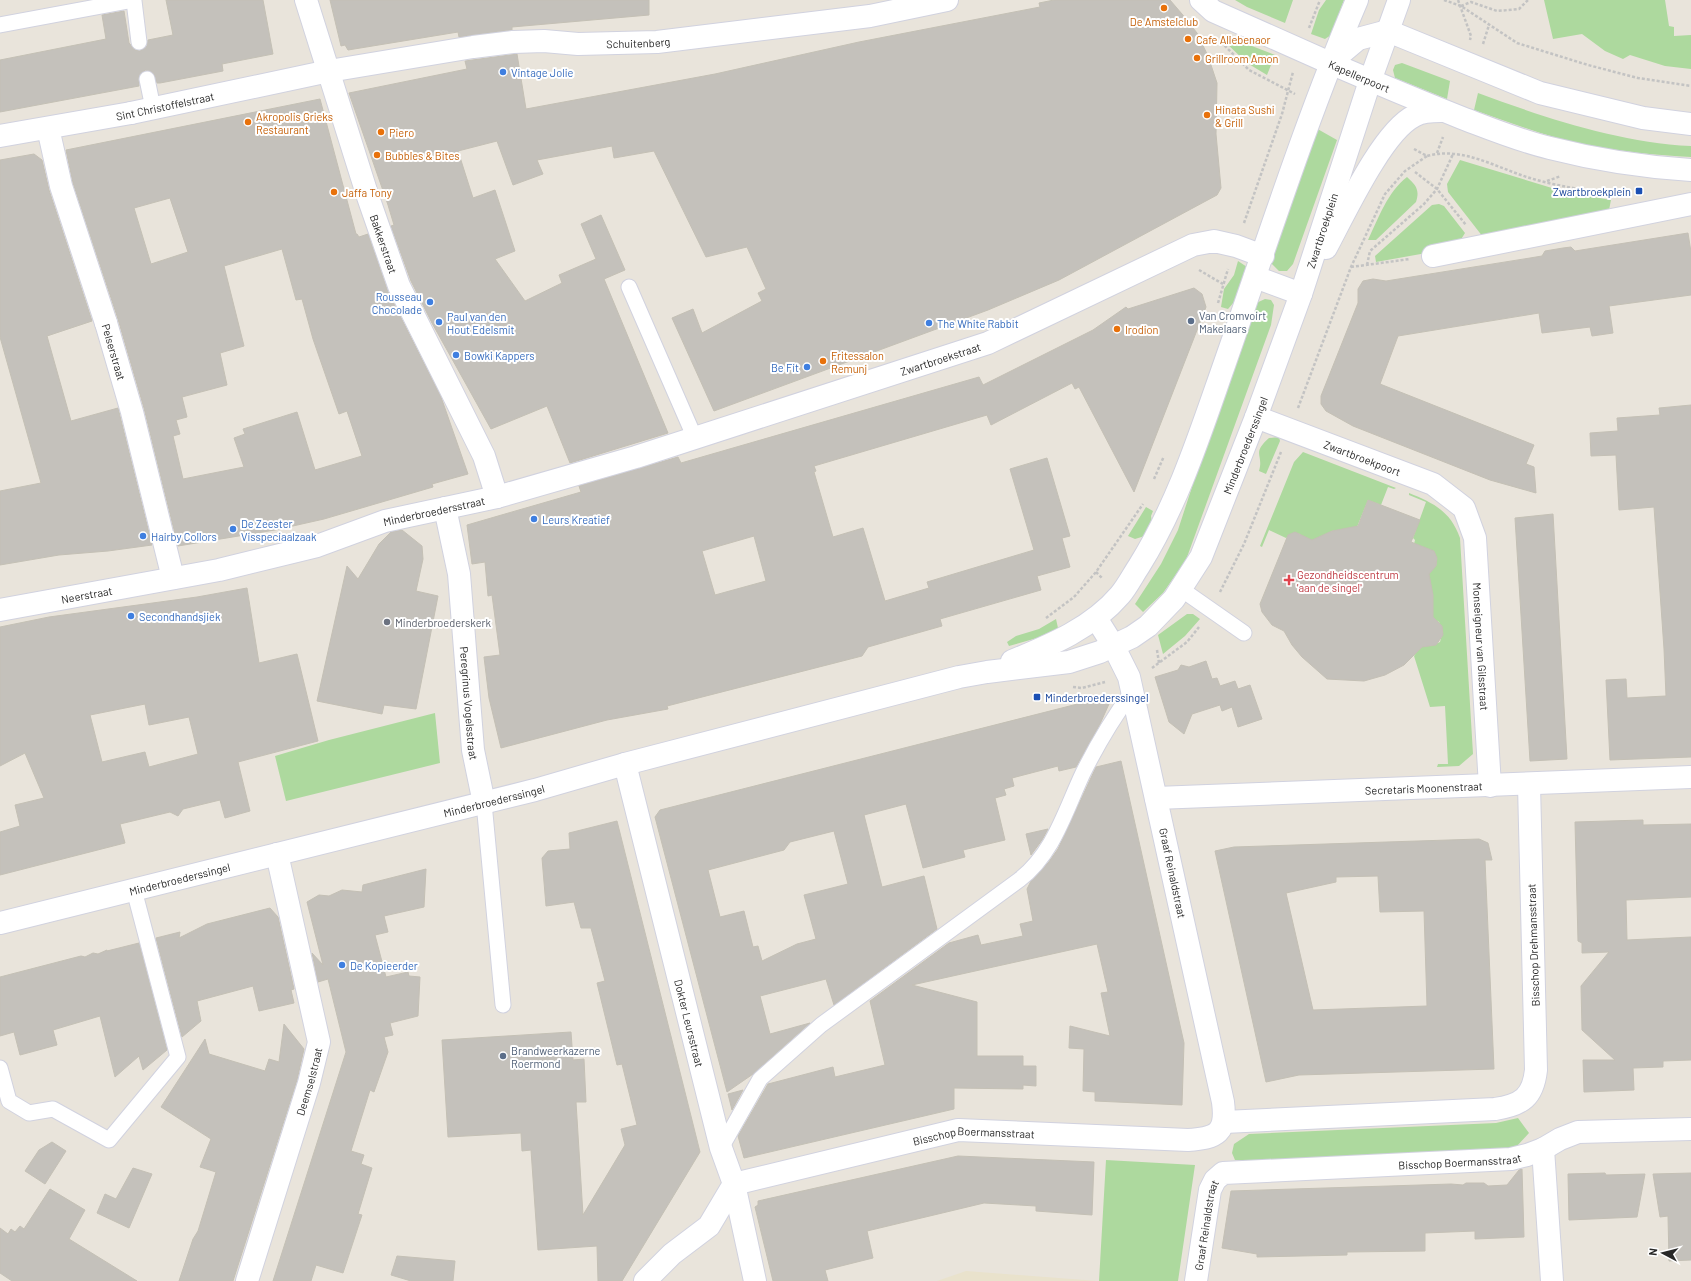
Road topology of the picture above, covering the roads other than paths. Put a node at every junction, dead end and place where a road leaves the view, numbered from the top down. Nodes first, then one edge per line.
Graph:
1 (134, 0) edge
2 (306, 0) edge
3 (947, 0) edge
4 (1357, 0) edge
5 (1399, 0) edge
6 (1207, 5) edge
7 (0, 25) edge
8 (1388, 31) junction
9 (140, 42) dead end
10 (1330, 63) junction
11 (329, 71) junction
12 (147, 79) dead end
13 (1370, 81) junction
14 (153, 108) junction
15 (1441, 110) junction
16 (1691, 124) edge
17 (48, 128) junction
18 (0, 136) edge
19 (1691, 170) edge
20 (1691, 204) edge
21 (1263, 256) junction
22 (1433, 256) road end
23 (1255, 277) junction
24 (629, 287) dead end
25 (1301, 294) junction
26 (1256, 417) junction
27 (694, 436) junction
28 (496, 497) junction
29 (445, 508) junction
30 (1464, 508) joint
31 (173, 578) junction
32 (1181, 589) junction
33 (0, 610) edge
34 (1096, 618) junction
35 (1244, 633) dead end
36 (1113, 646) junction
37 (987, 672) junction
38 (1132, 692) junction
39 (625, 764) junction
40 (1691, 777) edge
41 (1529, 785) junction
42 (1490, 786) junction
43 (1156, 798) junction
44 (484, 803) junction
45 (278, 854) junction
46 (134, 890) junction
47 (0, 923) edge
48 (503, 1006) dead end
49 (0, 1068) edge
50 (1522, 1101) joint
51 (1220, 1128) junction
52 (1691, 1129) edge
53 (721, 1148) junction
54 (1543, 1149) junction
55 (1223, 1173) joint
56 (734, 1184) junction
57 (247, 1281) edge
58 (645, 1281) edge
59 (755, 1281) edge
60 (1196, 1281) edge
61 (1552, 1281) edge

1 - 7 lane
1 - 9 lane
2 - 11 street, Bakkerstraat
3 - 11 street, Schuitenberg
4 - 10 street
5 - 8 street, Zwartbroekplein
6 - 10 street
8 - 10 street, Kapellerpoort
8 - 13 street, Zwartbroekplein
8 - 16 street
10 - 13 street, Kapellerpoort
10 - 21 street
11 - 14 street, Sint Christoffelstraat
11 - 28 street, Bakkerstraat
12 - 14 lane
13 - 15 street, Kapellerpoort
13 - 25 street, Zwartbroekplein
14 - 17 street, Sint Christoffelstraat
15 - 19 street, Kapellerpoort
15 - 25 street
17 - 18 street, Sint Christoffelstraat
17 - 31 street, Pelserstraat
20 - 22 street
21 - 23 street
21 - 27 street, Zwartbroekstraat
23 - 25 street
23 - 34 street, Minderbroederssingel
24 - 27 lane
25 - 26 street, Minderbroederssingel
26 - 30 street, Zwartbroekpoort
26 - 32 street, Minderbroederssingel
27 - 28 street, Minderbroedersstraat
28 - 29 street, Minderbroedersstraat
29 - 31 street, Minderbroedersstraat
29 - 44 street, Peregrinus Vogelsstraat
30 - 42 street, Monseigneur van Gilsstraat
31 - 33 street, Neerstraat
32 - 35 lane
32 - 36 street, Minderbroederssingel
34 - 36 street, Graaf Reinaldstraat
34 - 37 street, Minderbroederssingel
36 - 37 street, Minderbroederssingel
36 - 38 street, Graaf Reinaldstraat
37 - 39 street, Minderbroederssingel
38 - 43 street, Graaf Reinaldstraat
38 - 53 lane
39 - 44 street, Minderbroederssingel
39 - 53 street, Dokter Leursstraat
40 - 41 street, Secretaris Moonenstraat
41 - 42 street, Secretaris Moonenstraat
41 - 50 street, Bisschop Drehmansstraat
42 - 43 street, Secretaris Moonenstraat
43 - 51 street, Graaf Reinaldstraat
44 - 45 street, Minderbroederssingel
44 - 48 lane
45 - 46 street, Minderbroederssingel
45 - 57 street, Deemselstraat
46 - 47 street, Minderbroederssingel
46 - 49 lane
50 - 51 street, Bisschop Boermansstraat
51 - 56 street, Bisschop Boermansstraat
52 - 54 street, Bisschop Boermansstraat
53 - 56 street, Dokter Leursstraat
54 - 55 street, Bisschop Boermansstraat
54 - 61 street
55 - 60 street, Graaf Reinaldstraat
56 - 58 street
56 - 59 street, Dokter Leursstraat

